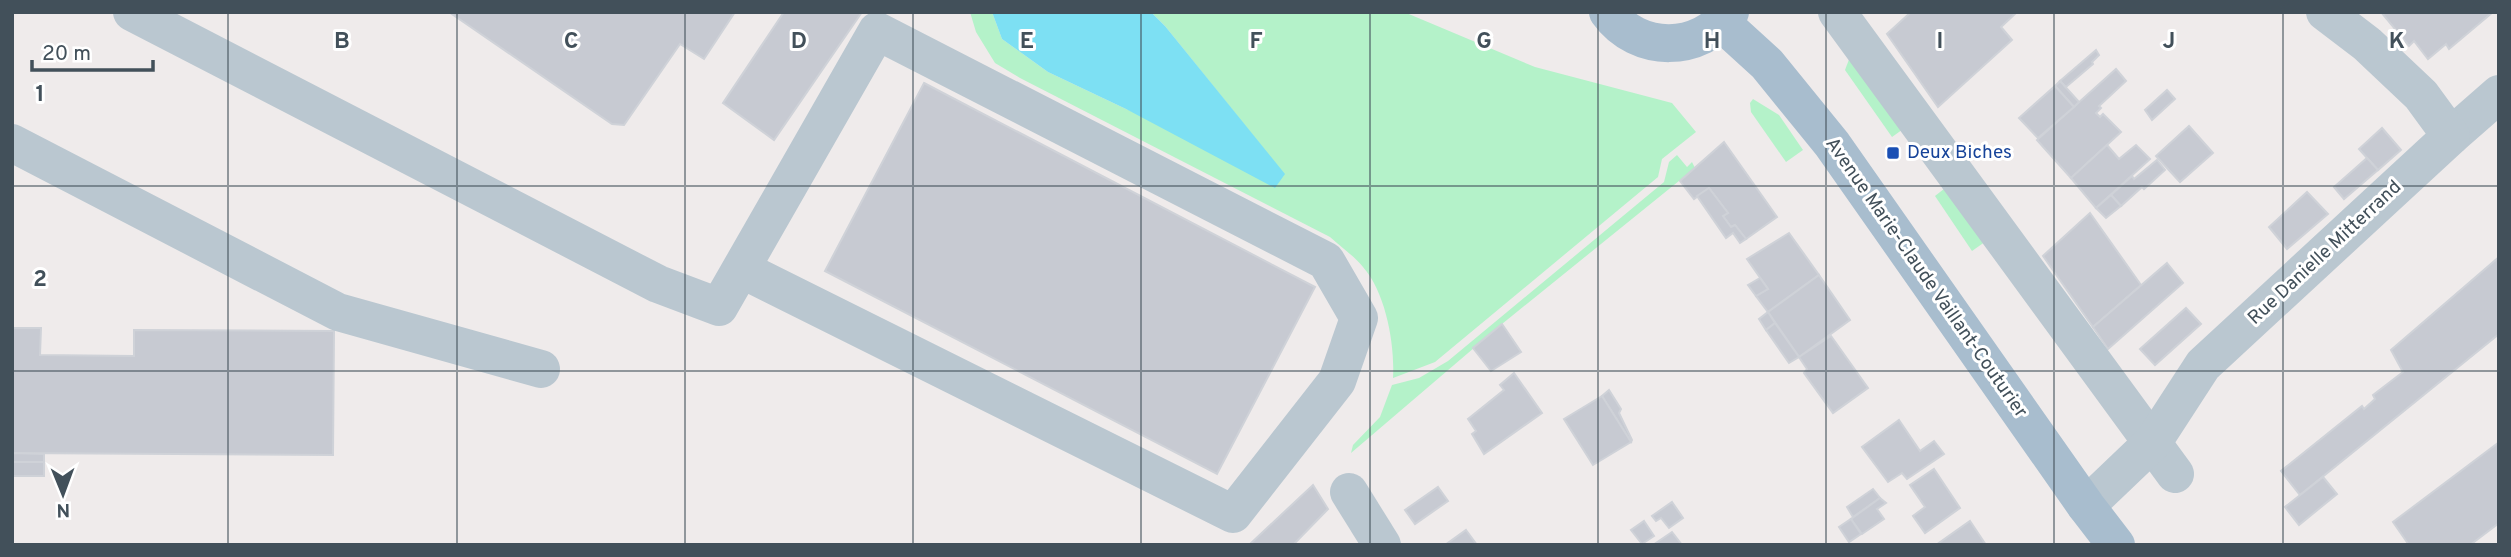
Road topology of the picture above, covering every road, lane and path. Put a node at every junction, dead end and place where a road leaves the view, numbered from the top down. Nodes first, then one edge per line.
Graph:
1 (132, 12) edge
2 (1608, 12) edge
3 (1836, 12) edge
4 (2325, 12) edge
5 (1726, 18) edge
6 (2499, 94) edge
7 (2451, 136) junction
8 (12, 143) edge
9 (741, 269) junction
10 (541, 369) dead end
11 (2153, 442) junction
12 (2175, 474) dead end
13 (1349, 492) dead end
14 (2086, 506) junction
15 (1382, 545) edge
16 (2116, 545) edge

1 - 9 street
2 - 5 main road
3 - 11 street
4 - 7 street
5 - 14 main road, Avenue Marie-Claude Vaillant-Couturier
6 - 7 street, Rue Danielle Mitterrand
7 - 11 street, Rue Danielle Mitterrand
8 - 10 street
9 - 9 street
11 - 12 street
11 - 14 street, Rue Danielle Mitterrand
13 - 15 street
14 - 16 main road, Avenue Marie-Claude Vaillant-Couturier

